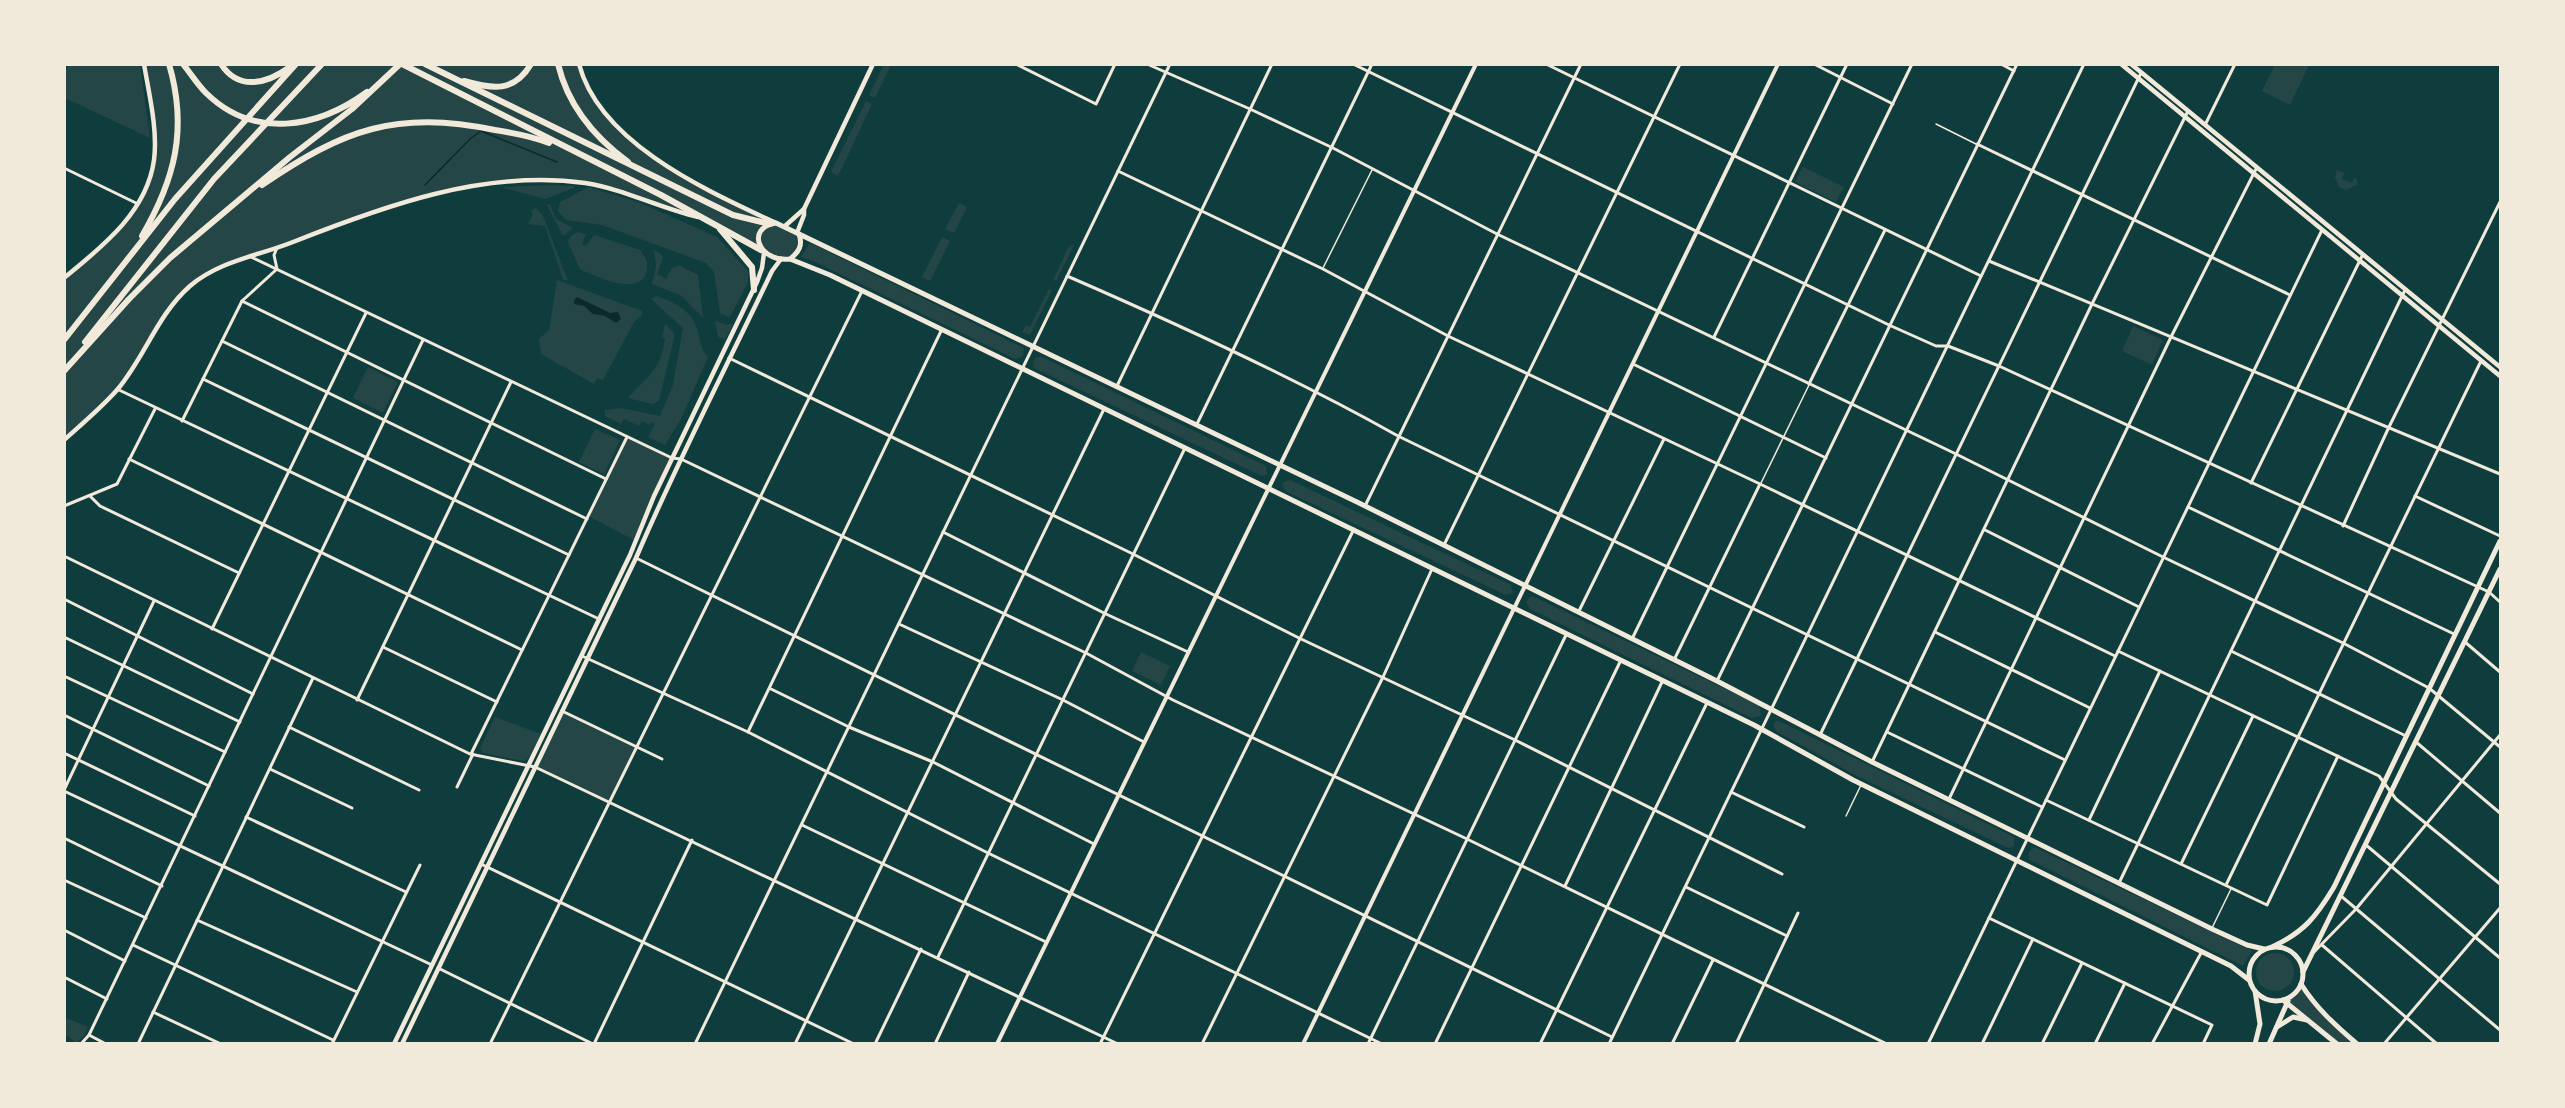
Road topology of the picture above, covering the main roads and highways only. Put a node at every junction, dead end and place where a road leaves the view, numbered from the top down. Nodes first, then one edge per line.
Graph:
1 (144, 64) edge
2 (169, 64) edge
3 (183, 64) edge
4 (221, 64) edge
5 (294, 64) edge
6 (322, 64) edge
7 (401, 64) edge
8 (425, 64) edge
9 (531, 64) edge
10 (558, 64) edge
11 (579, 64) edge
12 (873, 64) edge
13 (2121, 64) edge
14 (2131, 64) edge
15 (393, 71) junction
16 (445, 75) junction
17 (2187, 113) junction
18 (578, 154) junction
19 (643, 173) junction
20 (234, 203) junction
21 (804, 209) junction
22 (706, 219) junction
23 (773, 224) junction
24 (718, 226) junction
25 (785, 226) junction
26 (798, 234) junction
27 (763, 251) junction
28 (129, 256) junction
29 (781, 259) junction
30 (790, 259) junction
31 (64, 278) edge
32 (754, 290) junction
33 (2404, 292) junction
34 (2441, 323) junction
35 (64, 340) edge
36 (2500, 367) edge
37 (64, 370) edge
38 (2500, 376) edge
39 (64, 440) edge
40 (2500, 541) edge
41 (2500, 569) edge
42 (2272, 947) junction
43 (2264, 949) junction
44 (2303, 972) junction
45 (2249, 980) junction
46 (2301, 984) junction
47 (2255, 991) junction
48 (2286, 1000) junction
49 (2309, 1020) junction
50 (2276, 1029) junction
51 (394, 1044) edge
52 (402, 1044) edge
53 (2255, 1044) edge
54 (2269, 1044) edge
55 (2337, 1044) edge
56 (2356, 1044) edge

1 - 31 main road
2 - 28 highway
3 - 15 highway
4 - 5 highway
5 - 28 highway
6 - 37 highway
7 - 15 highway
7 - 18 highway
8 - 16 highway
9 - 16 highway
10 - 19 highway
11 - 23 main road
12 - 21 main road
13 - 17 main road
14 - 17 main road
15 - 20 highway
16 - 19 highway
17 - 33 main road
17 - 33 main road
18 - 20 highway
18 - 22 highway
19 - 23 highway
20 - 37 highway
21 - 25 main road
21 - 26 main road
22 - 24 highway
22 - 39 main road
23 - 25 main road
23 - 27 main road
24 - 27 highway
24 - 32 highway
25 - 26 main road
26 - 30 main road
26 - 43 main road
27 - 29 main road
27 - 32 main road
28 - 35 highway
29 - 30 main road
29 - 52 main road
30 - 45 main road
32 - 51 main road
33 - 34 main road
34 - 36 main road
34 - 38 main road
40 - 42 main road
41 - 44 main road
42 - 43 main road
42 - 44 main road
43 - 45 main road
44 - 46 main road
45 - 47 main road
46 - 48 main road
46 - 56 main road
47 - 48 main road
47 - 53 main road
48 - 49 main road
48 - 50 main road
49 - 50 main road
49 - 55 main road
50 - 54 main road

